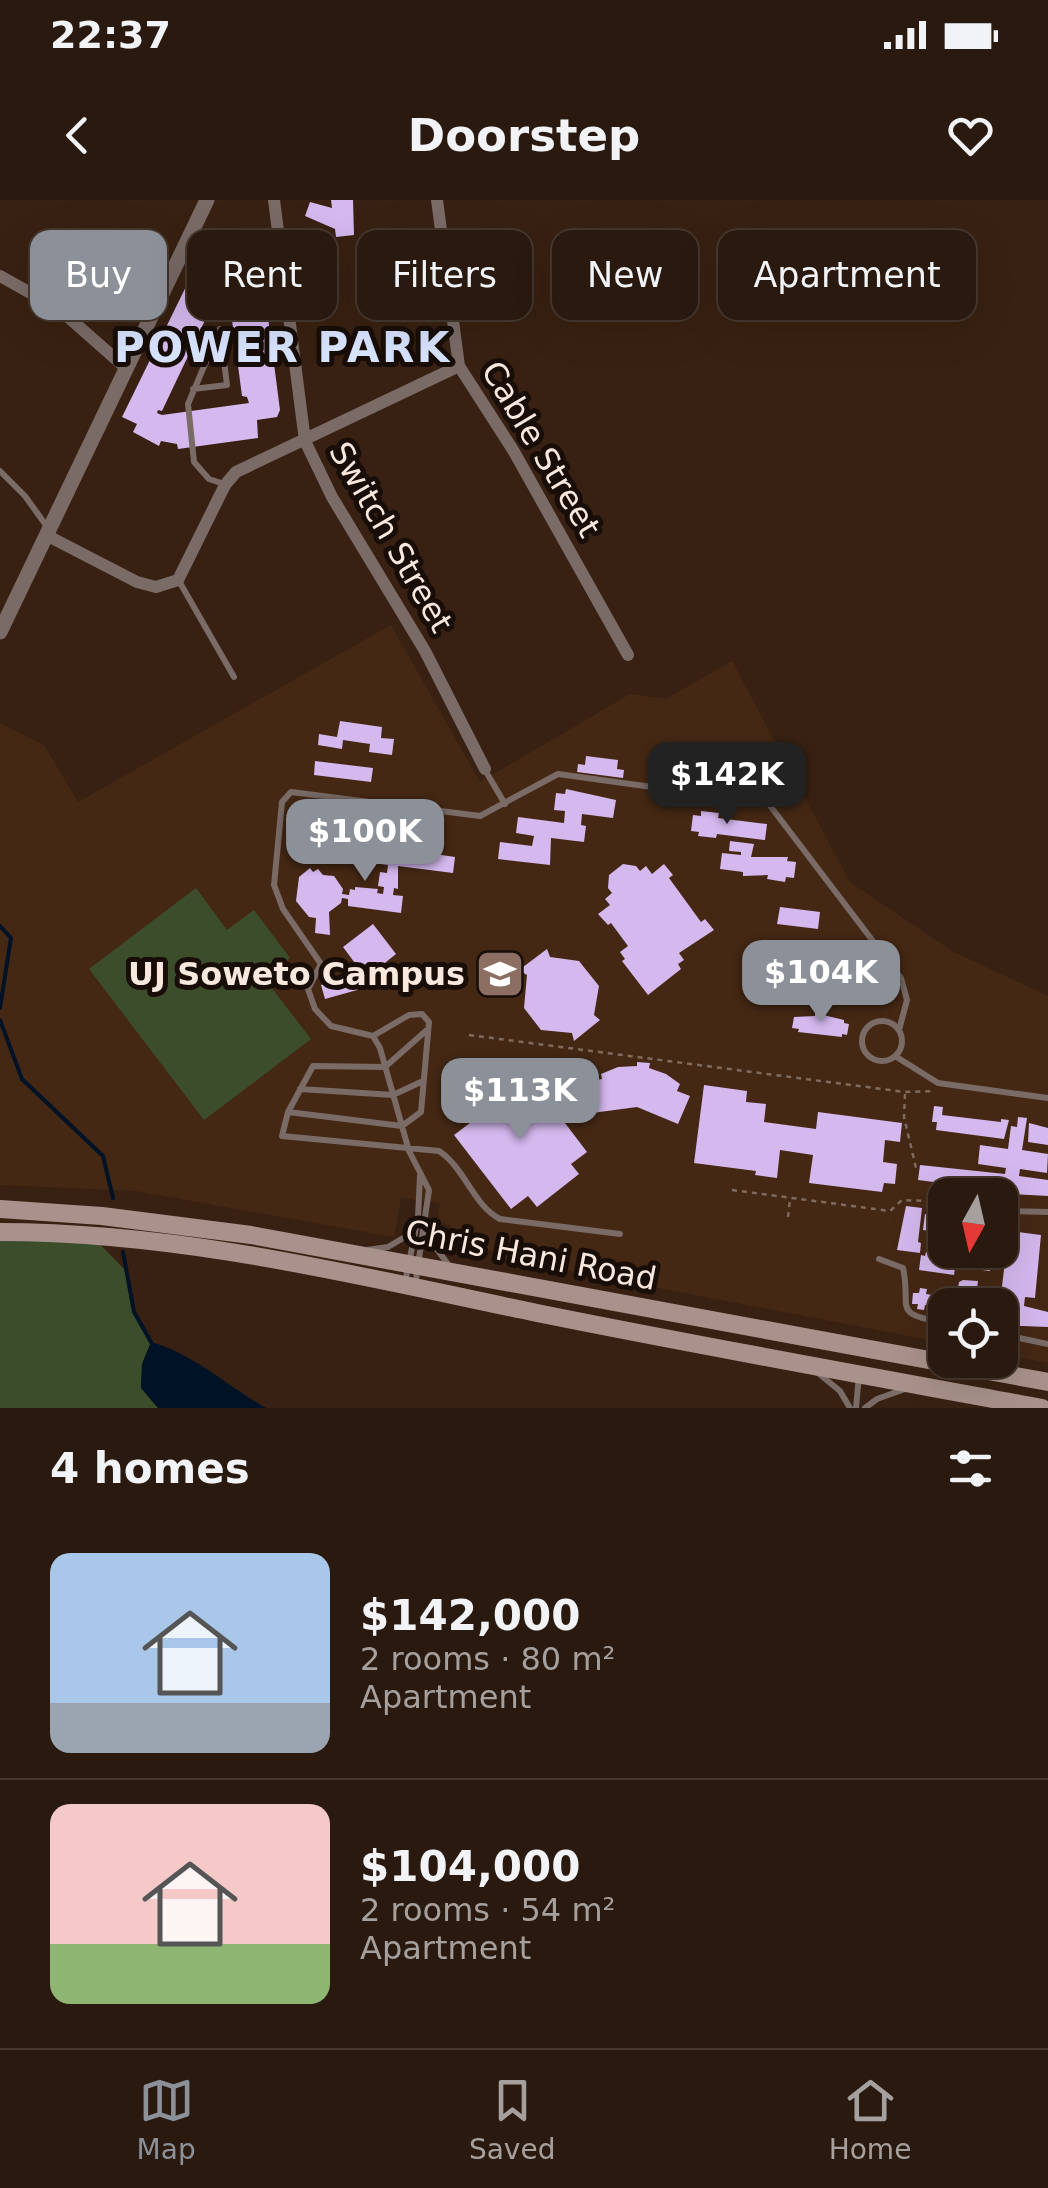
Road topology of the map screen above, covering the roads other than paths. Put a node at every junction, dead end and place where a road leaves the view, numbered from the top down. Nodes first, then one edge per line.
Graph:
1 (206, 200) edge
2 (274, 200) edge
3 (438, 200) edge
4 (0, 276) edge
5 (167, 284) edge
6 (149, 320) edge
7 (458, 366) junction
8 (126, 368) junction
9 (193, 389) junction
10 (305, 441) junction
11 (0, 471) edge
12 (225, 484) junction
13 (47, 532) junction
14 (178, 580) junction
15 (0, 632) edge
16 (628, 655) dead end
17 (234, 677) dead end
18 (485, 769) joint
19 (505, 804) junction
20 (428, 1028) junction
21 (899, 1030) junction
22 (373, 1036) junction
23 (895, 1056) junction
24 (385, 1067) junction
25 (424, 1080) junction
26 (300, 1089) junction
27 (393, 1094) junction
28 (1048, 1098) edge
29 (288, 1112) junction
30 (402, 1126) junction
31 (409, 1150) junction
32 (0, 1209) edge
33 (1018, 1211) edge
34 (1048, 1212) edge
35 (420, 1231) junction
36 (0, 1232) edge
37 (620, 1234) dead end
38 (343, 1250) junction
39 (879, 1259) dead end
40 (414, 1264) junction
41 (460, 1274) junction
42 (410, 1286) junction
43 (575, 1294) junction
44 (571, 1320) junction
45 (928, 1320) edge
46 (1018, 1338) edge
47 (1048, 1344) edge
48 (800, 1363) junction
49 (859, 1374) junction
50 (1048, 1382) edge
51 (921, 1386) junction
52 (853, 1408) edge
53 (865, 1408) edge
54 (1042, 1408) edge

1 - 5 street
2 - 10 street, Switch Street
3 - 7 street, Cable Street
4 - 8 street
6 - 8 street
7 - 10 street
7 - 16 street, Cable Street
8 - 13 street
9 - 9 lane
9 - 12 lane
10 - 12 street
10 - 18 street, Switch Street
11 - 13 lane
12 - 14 street
13 - 14 street
13 - 15 street
14 - 17 lane
18 - 19 lane
19 - 21 lane
19 - 22 lane
20 - 22 lane
20 - 24 lane
20 - 25 lane
21 - 23 lane
21 - 23 lane
22 - 24 lane
23 - 28 lane
24 - 26 lane
24 - 27 lane
25 - 27 lane
25 - 30 lane
26 - 27 lane
26 - 29 lane
27 - 30 lane
29 - 30 lane
29 - 31 lane
30 - 31 lane
31 - 35 lane
31 - 37 lane
32 - 38 main road, Chris Hani Road
33 - 34 lane
35 - 38 lane
35 - 40 lane
35 - 41 lane
36 - 42 main road, Chris Hani Road
38 - 40 main road, Chris Hani Road
39 - 45 lane
40 - 41 main road, Chris Hani Road
40 - 42 lane
41 - 43 main road, Chris Hani Road
42 - 44 main road, Chris Hani Road
43 - 44 main road
43 - 50 main road, Chris Hani Road
44 - 48 main road, Chris Hani Road
46 - 47 lane
48 - 49 main road, Chris Hani Road
48 - 52 lane
49 - 51 main road, Chris Hani Road
49 - 52 lane
51 - 53 lane
51 - 54 main road, Chris Hani Road

